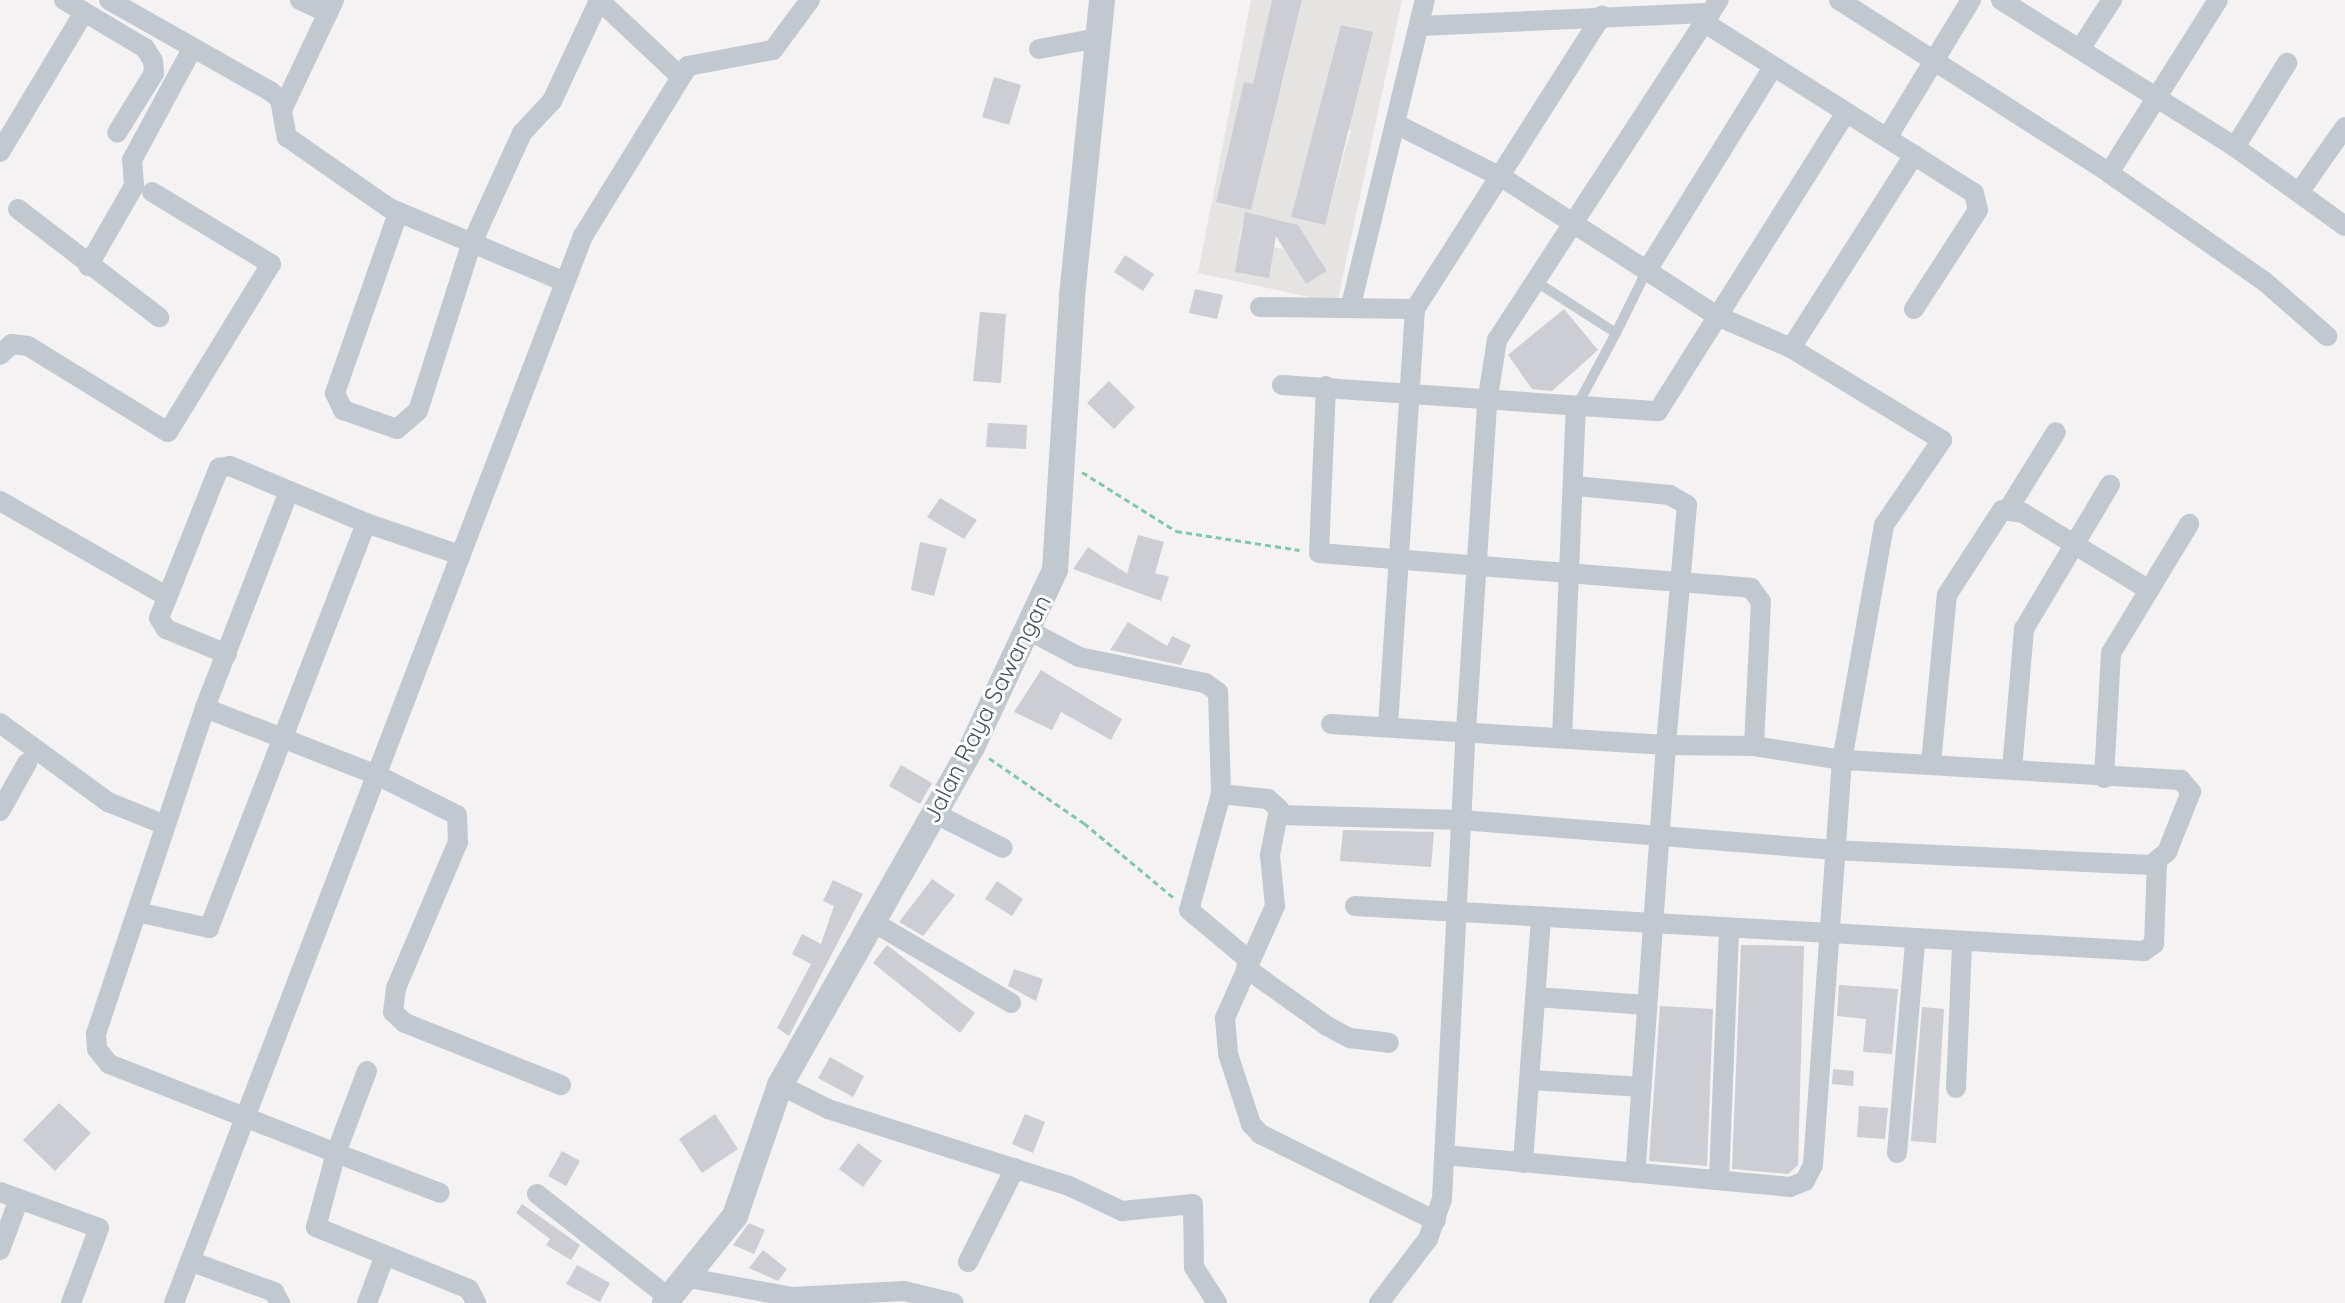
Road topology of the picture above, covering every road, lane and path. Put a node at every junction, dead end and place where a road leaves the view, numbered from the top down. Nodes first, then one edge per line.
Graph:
1 (64, 0) edge
2 (109, 0) edge
3 (300, 0) edge
4 (810, 0) edge
5 (1102, 0) edge
6 (1425, 0) edge
7 (1839, 0) edge
8 (1971, 0) edge
9 (2001, 0) edge
10 (2112, 0) edge
11 (2218, 0) edge
12 (598, 2) edge
13 (2025, 6) edge
14 (331, 7) edge
15 (84, 12) junction
16 (1712, 12) edge
17 (1602, 16) junction
18 (1421, 26) junction
19 (1098, 38) junction
20 (1039, 49) dead end
21 (2080, 49) junction
22 (191, 51) junction
23 (1930, 60) junction
24 (2287, 63) dead end
25 (1773, 67) junction
26 (680, 76) junction
27 (2155, 97) junction
28 (282, 110) junction
29 (1846, 113) junction
30 (1396, 124) junction
31 (2345, 127) edge
32 (117, 133) dead end
33 (1887, 138) junction
34 (2235, 147) junction
35 (0, 152) edge
36 (1914, 155) junction
37 (2109, 173) junction
38 (1503, 178) junction
39 (2300, 191) junction
40 (152, 192) dead end
41 (387, 207) junction
42 (18, 209) dead end
43 (1575, 225) junction
44 (2345, 226) edge
45 (471, 245) junction
46 (88, 266) junction
47 (1646, 272) junction
48 (563, 281) junction
49 (1535, 281) junction
50 (1351, 305) junction
51 (1260, 307) dead end
52 (1415, 309) junction
53 (1914, 309) dead end
54 (1717, 316) junction
55 (159, 317) dead end
56 (1616, 333) junction
57 (2327, 336) dead end
58 (1791, 348) junction
59 (0, 355) edge
60 (1282, 385) dead end
61 (1326, 386) junction
62 (1408, 396) junction
63 (1487, 403) junction
64 (1576, 408) junction
65 (2056, 432) dead end
66 (1063, 463) junction
67 (2110, 485) dead end
68 (1577, 486) junction
69 (289, 491) junction
70 (0, 501) edge
71 (2009, 508) junction
72 (366, 523) junction
73 (2189, 524) dead end
74 (2074, 545) junction
75 (1319, 553) junction
76 (460, 555) junction
77 (1399, 561) junction
78 (1481, 565) junction
79 (1571, 571) junction
80 (1683, 579) junction
81 (2149, 590) junction
82 (166, 596) junction
83 (1032, 632) junction
84 (227, 654) junction
85 (205, 708) junction
86 (0, 723) edge
87 (1331, 724) dead end
88 (1388, 726) junction
89 (1466, 730) junction
90 (284, 737) junction
91 (1562, 738) junction
92 (1666, 745) junction
93 (1754, 746) junction
94 (972, 747) junction
95 (1842, 760) junction
96 (27, 763) dead end
97 (1931, 763) junction
98 (2012, 769) junction
99 (379, 776) junction
100 (2104, 778) junction
101 (1221, 794) junction
102 (0, 811) edge
103 (934, 813) junction
104 (1279, 815) junction
105 (1462, 820) junction
106 (165, 825) junction
107 (1659, 833) junction
108 (1003, 848) dead end
109 (1832, 850) junction
110 (2157, 863) junction
111 (1355, 906) dead end
112 (1189, 910) junction
113 (1455, 911) junction
114 (137, 912) junction
115 (1541, 917) junction
116 (1657, 921) junction
117 (873, 922) junction
118 (1729, 929) junction
119 (1827, 935) junction
120 (1915, 941) junction
121 (1962, 944) junction
122 (1248, 964) junction
123 (1536, 997) junction
124 (1011, 1003) dead end
125 (1647, 1005) junction
126 (1389, 1043) dead end
127 (367, 1071) dead end
128 (1532, 1080) junction
129 (561, 1085) dead end
130 (780, 1085) junction
131 (1642, 1087) junction
132 (1956, 1088) dead end
133 (246, 1117) junction
134 (336, 1153) junction
135 (1897, 1153) dead end
136 (1444, 1155) junction
137 (1523, 1163) junction
138 (1015, 1168) junction
139 (1635, 1173) junction
140 (1719, 1180) junction
141 (440, 1193) dead end
142 (537, 1194) dead end
143 (10, 1196) edge
144 (1436, 1221) junction
145 (0, 1250) edge
146 (385, 1255) junction
147 (190, 1261) junction
148 (968, 1262) dead end
149 (689, 1278) junction
150 (667, 1301) edge
151 (71, 1303) edge
152 (174, 1303) edge
153 (280, 1303) edge
154 (367, 1303) edge
155 (476, 1303) edge
156 (954, 1303) edge
157 (1217, 1303) edge
158 (1379, 1303) edge

1 - 15 street
2 - 22 street
3 - 14 street
4 - 26 street
5 - 19 street, Jalan Raya Sawangan
6 - 18 street
7 - 23 street
8 - 23 street
9 - 13 street
10 - 21 street
11 - 27 street
12 - 26 street
12 - 45 street
13 - 21 street
14 - 28 street
15 - 32 street
15 - 35 street
16 - 17 street
16 - 25 street
16 - 43 street
17 - 18 street
17 - 38 street
18 - 30 street
19 - 20 street
19 - 66 street, Jalan Raya Sawangan
21 - 27 street
22 - 28 street
22 - 46 street
23 - 33 street
23 - 37 street
24 - 34 street
25 - 29 street
25 - 47 street
26 - 48 street
27 - 34 street
27 - 37 street
28 - 41 street
29 - 33 street
29 - 54 street
30 - 38 street
30 - 50 street
31 - 39 street
33 - 36 street
34 - 39 street
36 - 53 street
36 - 58 street
37 - 57 street
38 - 43 street
38 - 52 street
39 - 44 street
40 - 59 street
41 - 45 street
41 - 45 street
42 - 46 street
43 - 47 street
43 - 49 street
45 - 48 street
46 - 55 street
47 - 54 street
47 - 56 lane
48 - 76 street
49 - 56 lane
49 - 63 street
50 - 51 street
50 - 52 street
52 - 62 street
54 - 58 street
54 - 64 street
56 - 64 lane
58 - 95 street
60 - 61 street
61 - 62 street
61 - 75 street
62 - 63 street
62 - 77 street
63 - 64 street
63 - 78 street
64 - 68 street
65 - 71 street
66 - 75 path
66 - 83 street, Jalan Raya Sawangan
67 - 74 street
68 - 79 street
68 - 80 street
69 - 72 street
69 - 82 street
69 - 84 street
70 - 82 street
71 - 74 street
71 - 97 street
72 - 76 street
72 - 90 street
73 - 81 street
74 - 81 street
74 - 98 street
75 - 77 street
76 - 99 street
77 - 78 street
77 - 88 street
78 - 79 street
78 - 89 street
79 - 80 street
79 - 91 street
80 - 92 street
80 - 93 street
81 - 100 street
82 - 84 street
83 - 94 street, Jalan Raya Sawangan
83 - 101 street
84 - 85 street
85 - 90 street
85 - 106 street
86 - 106 street
87 - 88 street
88 - 89 street
89 - 91 street
89 - 105 street
90 - 99 street
90 - 114 street
91 - 92 street
92 - 93 street
92 - 107 street
93 - 95 street
94 - 103 street, Jalan Raya Sawangan
94 - 112 path
95 - 97 street
95 - 109 street
96 - 102 street
97 - 98 street
98 - 100 street
99 - 129 street
99 - 133 street
100 - 110 street
101 - 104 street
101 - 112 street
103 - 108 street
103 - 117 street, Jalan Raya Sawangan
104 - 105 street
104 - 122 street
105 - 107 street
105 - 113 street
106 - 114 street
107 - 109 street
107 - 116 street
109 - 110 street
109 - 119 street
110 - 121 street
111 - 113 street
112 - 122 street
113 - 115 street
113 - 136 street
114 - 133 street
115 - 116 street
115 - 123 street
116 - 118 street
116 - 125 street
117 - 124 street
117 - 130 street, Jalan Raya Sawangan
118 - 119 street
118 - 140 street
119 - 120 street
119 - 140 street
120 - 121 street
120 - 135 street
121 - 132 street
122 - 126 street
122 - 144 street
123 - 125 street
123 - 128 street
125 - 131 street
127 - 134 street
128 - 131 street
128 - 137 street
130 - 138 street
130 - 149 street, Jalan Raya Sawangan
131 - 139 street
133 - 134 street
133 - 147 street
134 - 141 street
134 - 146 street
136 - 137 street
136 - 144 street
137 - 139 street
138 - 148 street
138 - 157 street
139 - 140 street
142 - 150 street
143 - 145 street
143 - 151 street
144 - 158 street
146 - 154 street
146 - 155 street
147 - 152 street
147 - 153 street
149 - 150 street, Jalan Raya Sawangan
149 - 156 street

